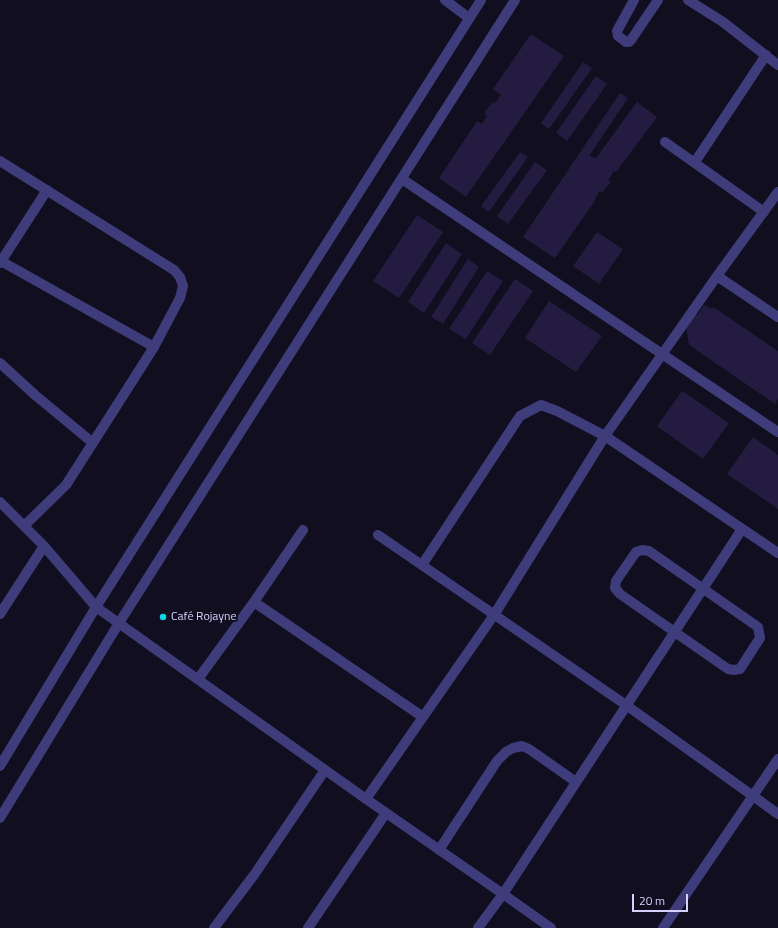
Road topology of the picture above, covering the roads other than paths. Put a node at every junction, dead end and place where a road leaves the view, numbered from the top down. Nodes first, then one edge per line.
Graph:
1 (445, 0) edge
2 (481, 0) edge
3 (514, 0) edge
4 (634, 0) edge
5 (658, 0) edge
6 (688, 0) edge
7 (469, 18) junction
8 (766, 55) junction
9 (778, 65) edge
10 (665, 142) dead end
11 (0, 161) edge
12 (694, 162) junction
13 (402, 179) junction
14 (47, 190) junction
15 (778, 192) edge
16 (764, 212) junction
17 (1, 262) edge
18 (716, 276) junction
19 (778, 317) edge
20 (154, 347) junction
21 (663, 353) junction
22 (0, 363) edge
23 (778, 432) edge
24 (605, 436) junction
25 (93, 442) junction
26 (0, 502) edge
27 (24, 526) junction
28 (742, 529) junction
29 (303, 530) dead end
30 (378, 535) dead end
31 (44, 546) junction
32 (778, 552) edge
33 (422, 565) junction
34 (703, 588) junction
35 (254, 602) junction
36 (96, 607) junction
37 (0, 614) edge
38 (494, 615) junction
39 (119, 623) junction
40 (675, 631) junction
41 (198, 679) junction
42 (626, 705) junction
43 (423, 717) junction
44 (778, 759) edge
45 (0, 766) edge
46 (326, 770) junction
47 (576, 782) junction
48 (752, 797) junction
49 (366, 799) junction
50 (386, 814) junction
51 (778, 814) edge
52 (0, 818) edge
53 (439, 850) junction
54 (503, 894) junction
55 (214, 928) edge
56 (308, 928) edge
57 (478, 928) edge
58 (551, 928) edge
59 (663, 928) edge

1 - 7 street
2 - 7 street
3 - 13 street
4 - 5 street
6 - 8 street
7 - 36 street
8 - 9 street
8 - 12 street
10 - 12 street
11 - 14 street
12 - 16 street
13 - 21 street
13 - 39 street
14 - 17 street
14 - 20 street
15 - 16 street
16 - 18 street
17 - 20 street
18 - 19 street
18 - 21 street
20 - 25 street
21 - 23 street
21 - 24 street
22 - 25 street
24 - 28 street
24 - 33 street
24 - 38 street
25 - 27 street
26 - 27 street
27 - 31 street
28 - 32 street
28 - 34 street
29 - 35 street
30 - 33 street
31 - 36 street
31 - 37 street
33 - 38 street
34 - 40 street
34 - 40 street
34 - 40 street
35 - 41 street
35 - 43 street
36 - 39 street
36 - 45 street
38 - 42 street
38 - 43 street
39 - 41 street
39 - 52 street
40 - 42 street
41 - 46 street
42 - 47 street
42 - 48 street
43 - 49 street
44 - 48 street
46 - 49 street
46 - 55 street
47 - 53 street
47 - 54 street
48 - 51 street
48 - 59 street
49 - 50 street
50 - 53 street
50 - 56 street
53 - 54 street
54 - 57 street
54 - 58 street

